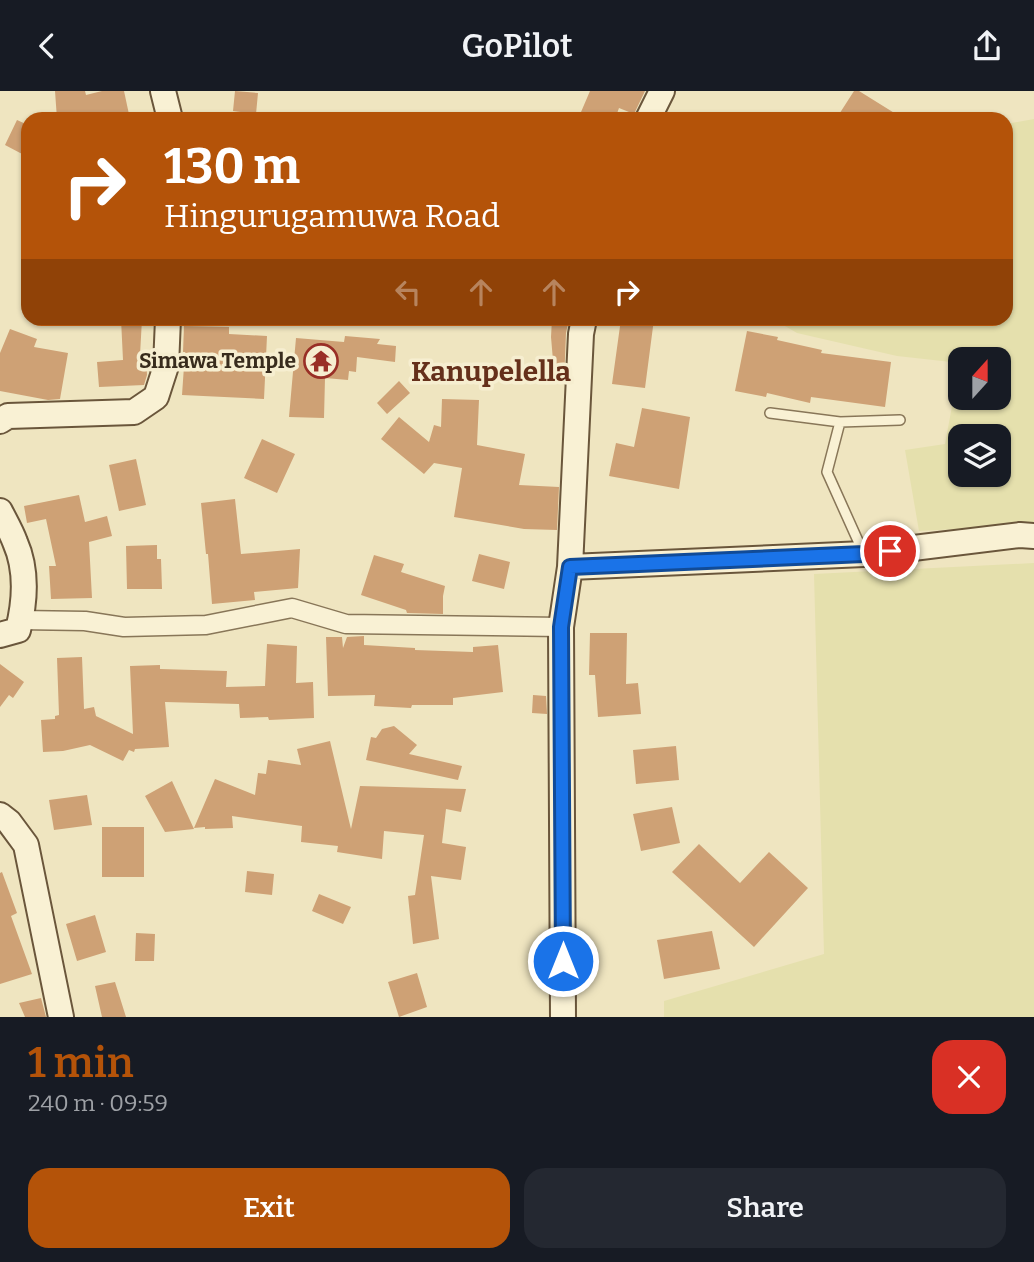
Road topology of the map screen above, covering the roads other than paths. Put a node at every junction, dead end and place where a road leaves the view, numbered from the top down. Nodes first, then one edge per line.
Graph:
1 (163, 91) edge
2 (662, 91) edge
3 (168, 112) edge
4 (652, 112) edge
5 (168, 326) edge
6 (583, 326) edge
7 (770, 412) dead end
8 (900, 420) dead end
9 (0, 421) edge
10 (840, 422) junction
11 (0, 511) edge
12 (1034, 536) edge
13 (864, 554) junction
14 (570, 567) junction
15 (20, 620) junction
16 (561, 627) junction
17 (0, 635) edge
18 (0, 815) edge
19 (61, 1017) edge
20 (563, 1017) edge

1 - 3 street
2 - 4 street
5 - 9 street
6 - 14 street
7 - 10 lane
8 - 10 lane
10 - 13 lane
11 - 15 street
12 - 13 street
13 - 14 street
14 - 16 street
15 - 16 street
15 - 17 street
16 - 20 street
18 - 19 street

